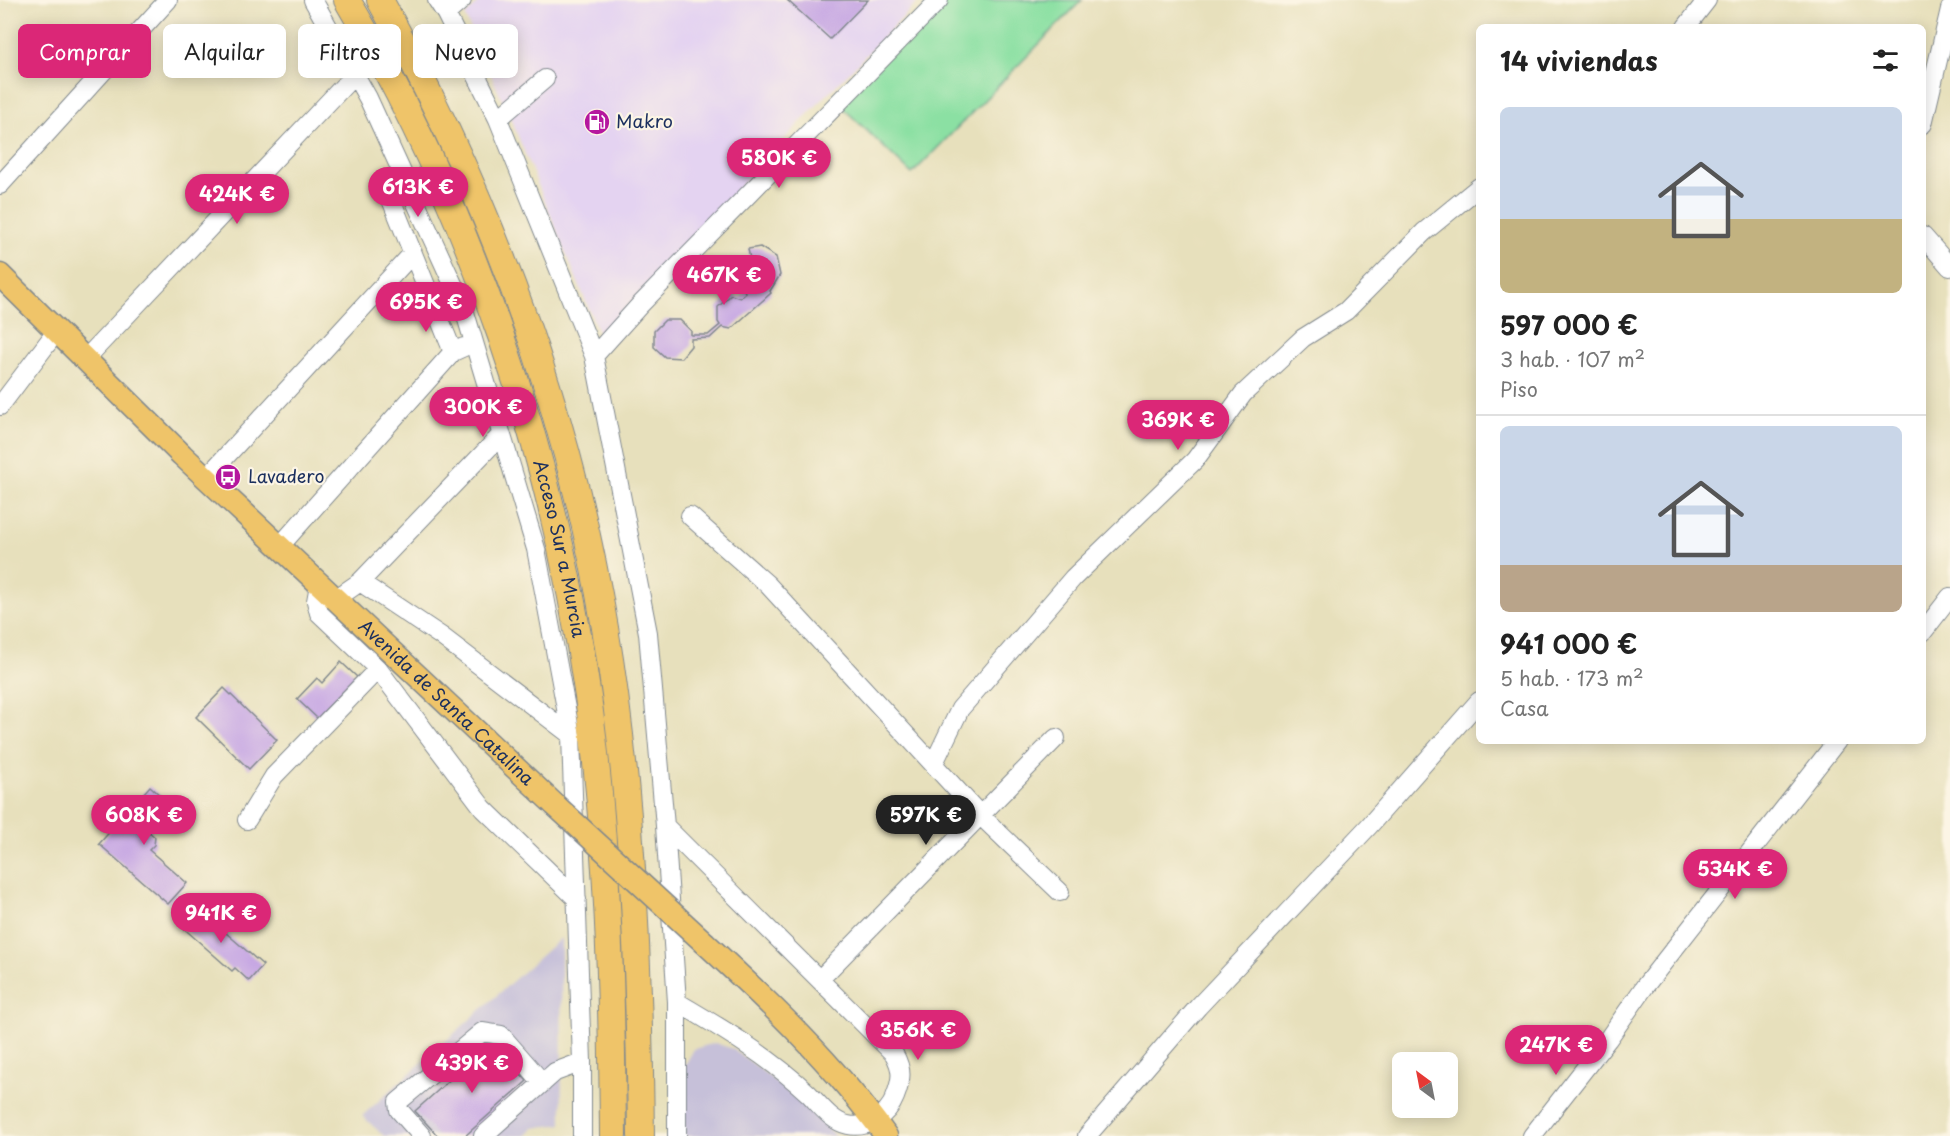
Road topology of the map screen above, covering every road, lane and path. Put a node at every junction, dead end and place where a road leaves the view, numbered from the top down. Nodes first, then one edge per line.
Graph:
1 (168, 0) edge
2 (313, 0) edge
3 (347, 0) edge
4 (380, 0) edge
5 (462, 0) edge
6 (939, 0) edge
7 (1707, 0) edge
8 (441, 7) edge
9 (1950, 9) edge
10 (327, 24) edge
11 (1688, 24) edge
12 (351, 78) edge
13 (357, 78) edge
14 (545, 79) dead end
15 (1926, 111) edge
16 (498, 119) junction
17 (0, 185) edge
18 (1476, 189) edge
19 (390, 197) dead end
20 (1926, 239) edge
21 (413, 253) junction
22 (1950, 267) edge
23 (448, 272) junction
24 (0, 275) edge
25 (424, 282) junction
26 (56, 332) junction
27 (474, 343) junction
28 (92, 352) dead end
29 (453, 352) junction
30 (594, 356) junction
31 (0, 406) edge
32 (501, 435) junction
33 (206, 478) junction
34 (690, 516) dead end
35 (279, 548) junction
36 (360, 582) junction
37 (326, 593) junction
38 (1950, 597) edge
39 (1926, 628) edge
40 (378, 669) junction
41 (1476, 704) edge
42 (571, 735) junction
43 (1056, 738) dead end
44 (1835, 744) edge
45 (934, 763) junction
46 (981, 816) junction
47 (247, 820) dead end
48 (665, 825) junction
49 (1060, 892) dead end
50 (577, 898) junction
51 (820, 979) junction
52 (677, 1002) junction
53 (582, 1062) junction
54 (543, 1083) junction
55 (881, 1128) edge
56 (422, 1136) edge
57 (483, 1136) edge
58 (582, 1136) edge
59 (613, 1136) edge
60 (641, 1136) edge
61 (677, 1136) edge
62 (1087, 1136) edge
63 (1532, 1136) edge

1 - 17 street
2 - 10 street
3 - 59 highway, Acceso Sur a Murcia
4 - 60 highway, Acceso Sur a Murcia
5 - 8 street
6 - 30 street
7 - 11 street
8 - 16 street
9 - 15 street
12 - 28 street
13 - 23 street
14 - 16 street
16 - 30 street
18 - 45 street
19 - 21 street
20 - 22 street
21 - 25 street
21 - 33 street
23 - 25 street
23 - 27 street
24 - 26 main road, Avenida de Santa Catalina
25 - 29 street
26 - 31 street
26 - 33 main road, Avenida de Santa Catalina
27 - 29 street
27 - 32 street
29 - 35 street
30 - 48 street
32 - 36 street
32 - 42 street
33 - 35 main road, Avenida de Santa Catalina
34 - 45 street
35 - 37 main road, Avenida de Santa Catalina
36 - 37 street
36 - 42 street
37 - 40 street
37 - 55 main road, Avenida de Santa Catalina, bridge
38 - 39 street
40 - 47 street
40 - 50 street
41 - 62 street
42 - 50 street
43 - 46 street
44 - 63 street
45 - 46 street
46 - 49 street
46 - 51 street
48 - 51 street
48 - 52 street
50 - 53 street
51 - 55 street
52 - 55 street
52 - 61 street
53 - 54 street
53 - 58 street
54 - 56 street
54 - 57 street

